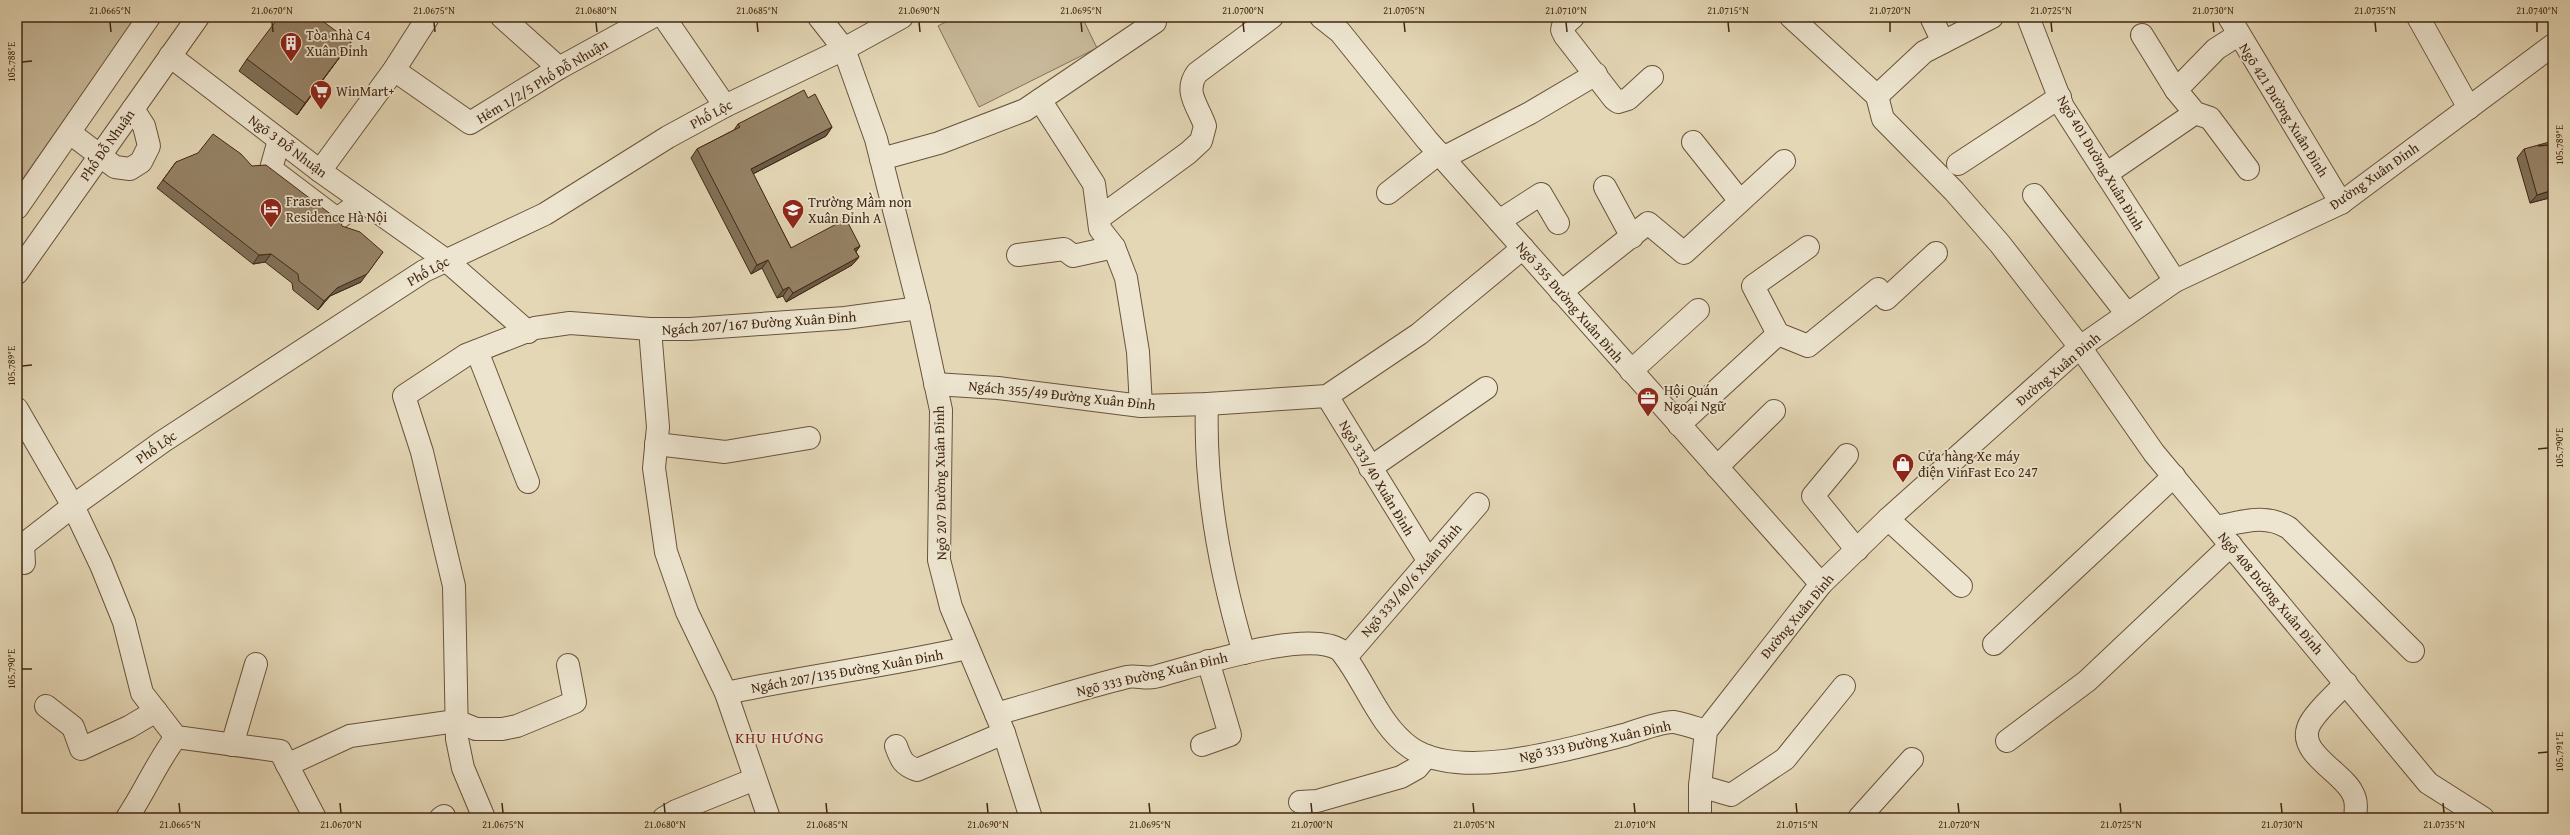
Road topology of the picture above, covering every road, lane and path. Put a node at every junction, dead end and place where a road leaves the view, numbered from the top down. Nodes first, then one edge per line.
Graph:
1 (149, 17) edge
2 (198, 17) edge
3 (428, 17) edge
4 (502, 17) edge
5 (652, 17) edge
6 (664, 17) edge
7 (819, 17) edge
8 (902, 17) edge
9 (1272, 17) edge
10 (1573, 17) edge
11 (1791, 17) edge
12 (1931, 17) edge
13 (1992, 17) edge
14 (2028, 17) edge
15 (2418, 17) edge
16 (1331, 20) edge
17 (1155, 22) dead end
18 (2233, 26) edge
19 (2142, 36) dead end
20 (1943, 42) junction
21 (2553, 45) edge
22 (844, 49) junction
23 (170, 56) junction
24 (559, 68) junction
25 (394, 70) junction
26 (1596, 74) junction
27 (1652, 78) dead end
28 (2176, 90) junction
29 (1877, 96) junction
30 (2060, 97) junction
31 (1040, 100) junction
32 (725, 106) junction
33 (2469, 108) junction
34 (133, 109) junction
35 (2195, 113) junction
36 (70, 133) junction
37 (279, 140) junction
38 (1693, 142) dead end
39 (100, 156) junction
40 (1441, 156) junction
41 (881, 159) junction
42 (1784, 161) dead end
43 (1958, 164) dead end
44 (2248, 170) dead end
45 (320, 172) junction
46 (2106, 174) junction
47 (1605, 187) dead end
48 (1388, 193) dead end
49 (2034, 195) dead end
50 (362, 201) junction
51 (1740, 202) junction
52 (2341, 203) junction
53 (17, 208) edge
54 (1099, 218) junction
55 (1499, 221) junction
56 (1558, 224) dead end
57 (1632, 237) junction
58 (1808, 247) dead end
59 (1114, 248) junction
60 (1522, 248) junction
61 (1936, 253) dead end
62 (1018, 255) dead end
63 (447, 261) junction
64 (17, 273) edge
65 (2175, 281) junction
66 (1561, 292) junction
67 (919, 308) junction
68 (1698, 310) dead end
69 (2127, 314) junction
70 (650, 329) junction
71 (528, 332) junction
72 (1778, 334) junction
73 (2080, 347) junction
74 (477, 351) junction
75 (1631, 371) junction
76 (935, 384) junction
77 (1486, 388) dead end
78 (1327, 396) junction
79 (1206, 404) junction
80 (1141, 406) junction
81 (17, 409) edge
82 (1774, 411) dead end
83 (1679, 425) junction
84 (809, 438) dead end
85 (656, 444) junction
86 (1847, 455) dead end
87 (1717, 467) junction
88 (1370, 468) junction
89 (2174, 476) junction
90 (528, 482) dead end
91 (1478, 504) dead end
92 (75, 511) junction
93 (1888, 519) junction
94 (2216, 527) junction
95 (2231, 545) junction
96 (1856, 550) junction
97 (1428, 560) junction
98 (21, 566) edge
99 (1821, 584) junction
100 (1961, 586) dead end
101 (1994, 644) dead end
102 (967, 648) junction
103 (2413, 651) dead end
104 (1244, 653) junction
105 (1346, 656) junction
106 (1208, 661) junction
107 (256, 664) dead end
108 (568, 665) dead end
109 (2346, 683) junction
110 (1844, 686) dead end
111 (726, 693) junction
112 (46, 706) dead end
113 (156, 710) junction
114 (456, 721) junction
115 (1000, 724) junction
116 (1706, 731) junction
117 (176, 737) junction
118 (2007, 741) dead end
119 (232, 744) junction
120 (1202, 745) dead end
121 (896, 746) dead end
122 (1427, 756) junction
123 (1912, 759) dead end
124 (287, 765) junction
125 (755, 779) junction
126 (1700, 786) junction
127 (1300, 802) dead end
128 (127, 818) edge
129 (315, 818) edge
130 (484, 818) edge
131 (664, 818) edge
132 (769, 818) edge
133 (1031, 818) edge
134 (1700, 818) edge
135 (1859, 818) edge
136 (2355, 818) edge
137 (2482, 818) edge

1 - 36 street
2 - 23 street, Phố Đỗ Nhuận
3 - 25 street
4 - 24 street
5 - 24 street, Hẻm 1/2/5 Phố Đỗ Nhuận
6 - 32 street
7 - 22 street, Ngõ 207 Đường Xuân Đỉnh
8 - 22 street, Phố Lộc
9 - 54 street
10 - 26 street
11 - 29 street
12 - 20 street
13 - 20 street
14 - 30 street, Ngõ 401 Đường Xuân Đỉnh
15 - 33 street
16 - 40 street, Ngõ 355 Đường Xuân Đỉnh
17 - 31 street
18 - 28 street
18 - 52 street, Ngõ 421 Đường Xuân Đỉnh
19 - 28 street
20 - 29 street
21 - 33 street, Đường Xuân Đỉnh
22 - 32 street, Phố Lộc
22 - 41 street, Ngõ 207 Đường Xuân Đỉnh
23 - 34 street, Phố Đỗ Nhuận
23 - 37 street, Ngõ 3 Đỗ Nhuận
24 - 25 street, Hẻm 1/2/5 Phố Đỗ Nhuận
25 - 45 street
26 - 27 street
26 - 40 street
28 - 35 street
29 - 73 street, Ngõ 408 Đường Xuân Đỉnh
30 - 43 street
30 - 46 street, Ngõ 401 Đường Xuân Đỉnh
31 - 41 street
31 - 54 street
32 - 63 street, Phố Lộc
33 - 52 street, Đường Xuân Đỉnh
34 - 39 street, Phố Đỗ Nhuận
34 - 39 street
35 - 44 street
35 - 46 street
36 - 39 street
36 - 53 street
37 - 45 street, Ngõ 3 Đỗ Nhuận
37 - 50 street
38 - 51 street
39 - 64 street, Phố Đỗ Nhuận
40 - 48 street
40 - 55 street, Ngõ 355 Đường Xuân Đỉnh
41 - 67 street, Ngõ 207 Đường Xuân Đỉnh
42 - 51 street
45 - 50 street, Ngõ 3 Đỗ Nhuận
46 - 65 street, Ngõ 401 Đường Xuân Đỉnh
47 - 57 street
49 - 69 street
50 - 63 street, Ngõ 3 Đỗ Nhuận
51 - 57 street
52 - 65 street, Đường Xuân Đỉnh
54 - 59 street
55 - 56 street
55 - 60 street, Ngõ 355 Đường Xuân Đỉnh
57 - 66 street
58 - 72 street
59 - 62 street
59 - 80 street
60 - 66 street, Ngõ 355 Đường Xuân Đỉnh
60 - 78 street
61 - 72 street
63 - 71 street, Ngõ 3 Đỗ Nhuận
63 - 92 street, Phố Lộc
65 - 69 street, Đường Xuân Đỉnh
66 - 75 street, Ngõ 355 Đường Xuân Đỉnh
67 - 70 street, Ngách 207/167 Đường Xuân Đỉnh
67 - 76 street, Ngõ 207 Đường Xuân Đỉnh
68 - 75 street
69 - 73 street, Đường Xuân Đỉnh
70 - 71 street, Ngách 207/167 Đường Xuân Đỉnh
70 - 85 street
71 - 74 street, Ngách 207/167 Đường Xuân Đỉnh
72 - 83 street
73 - 89 street, Ngõ 408 Đường Xuân Đỉnh
73 - 93 street, Đường Xuân Đỉnh
74 - 90 street
74 - 114 street, Ngách 207/167 Đường Xuân Đỉnh
75 - 83 street, Ngõ 355 Đường Xuân Đỉnh
76 - 80 street, Ngách 355/49 Đường Xuân Đỉnh
76 - 102 street, Ngõ 207 Đường Xuân Đỉnh
77 - 88 street
78 - 79 street, Ngách 355/49 Đường Xuân Đỉnh
78 - 88 street, Ngõ 333/40 Xuân Đỉnh
79 - 80 street, Ngách 355/49 Đường Xuân Đỉnh
79 - 104 street
81 - 92 street
82 - 87 street
83 - 87 street, Ngõ 355 Đường Xuân Đỉnh
84 - 85 street
85 - 111 street
86 - 96 street
87 - 99 street, Ngõ 355 Đường Xuân Đỉnh
88 - 97 street, Ngõ 333/40 Xuân Đỉnh
89 - 94 street, Ngõ 408 Đường Xuân Đỉnh
89 - 101 street
91 - 97 street, Ngõ 333/40/6 Xuân Đỉnh
92 - 98 street, Phố Lộc
92 - 113 street
93 - 96 street, Đường Xuân Đỉnh
93 - 100 street
94 - 95 street, Ngõ 408 Đường Xuân Đỉnh
94 - 103 street
95 - 109 street, Ngõ 408 Đường Xuân Đỉnh
95 - 118 street
96 - 99 street, Đường Xuân Đỉnh
97 - 105 street, Ngõ 333/40/6 Xuân Đỉnh
99 - 116 street, Đường Xuân Đỉnh
102 - 111 street, Ngách 207/135 Đường Xuân Đỉnh
102 - 115 street, Ngõ 207 Đường Xuân Đỉnh
104 - 105 street, Ngõ 333 Đường Xuân Đỉnh
104 - 106 street, Ngõ 333 Đường Xuân Đỉnh
105 - 122 street, Ngõ 333 Đường Xuân Đỉnh
106 - 115 street, Ngõ 333 Đường Xuân Đỉnh
106 - 120 street
107 - 119 street
108 - 114 street
109 - 136 street
109 - 137 street, Ngõ 408 Đường Xuân Đỉnh
110 - 126 street
111 - 125 street
112 - 113 street
113 - 117 street
114 - 124 street
114 - 130 street
115 - 121 street, Ngõ 333 Đường Xuân Đỉnh
115 - 133 street, Ngõ 207 Đường Xuân Đỉnh
116 - 122 street, Ngõ 333 Đường Xuân Đỉnh
116 - 126 street
117 - 119 street
117 - 128 street
119 - 124 street
122 - 127 street
123 - 135 street
124 - 129 street
125 - 131 street
125 - 132 street
126 - 134 street

